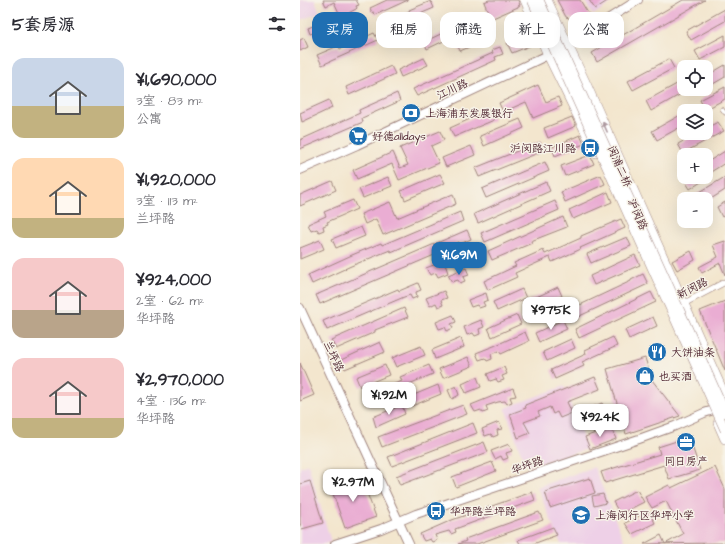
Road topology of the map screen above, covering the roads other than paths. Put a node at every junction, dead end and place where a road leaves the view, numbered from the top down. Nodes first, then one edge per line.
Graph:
1 (525, 0) edge
2 (532, 0) edge
3 (539, 0) edge
4 (547, 0) edge
5 (638, 0) edge
6 (619, 12) edge
7 (568, 45) joint
8 (569, 48) edge
9 (548, 55) junction
10 (722, 108) dead end
11 (725, 113) edge
12 (300, 170) edge
13 (725, 282) edge
14 (683, 304) junction
15 (300, 308) edge
16 (668, 311) junction
17 (725, 396) edge
18 (725, 407) edge
19 (712, 410) junction
20 (725, 412) edge
21 (725, 430) edge
22 (725, 439) edge
23 (398, 522) junction
24 (335, 544) edge
25 (409, 544) edge

1 - 9 main road, 沪闵路
2 - 21 main road, 闵浦二桥, bridge
3 - 20 main road, 闵浦二桥, bridge
4 - 7 main road, 沪闵路
5 - 6 street, 江川路
7 - 9 street, 江川路
14 -> 8 main road, 沪闵路
9 - 12 street, 江川路
9 - 16 main road, 沪闵路
10 - 11 lane
13 - 14 street, 新闵路
14 - 16 street, 新闵路
14 - 17 main road, 沪闵路
15 - 23 street, 兰坪路
16 - 19 main road, 沪闵路
18 - 19 street, 华坪路
19 - 22 main road, 沪闵路
19 - 23 street, 华坪路
23 - 24 street, 华坪路
23 - 25 street, 兰坪路

